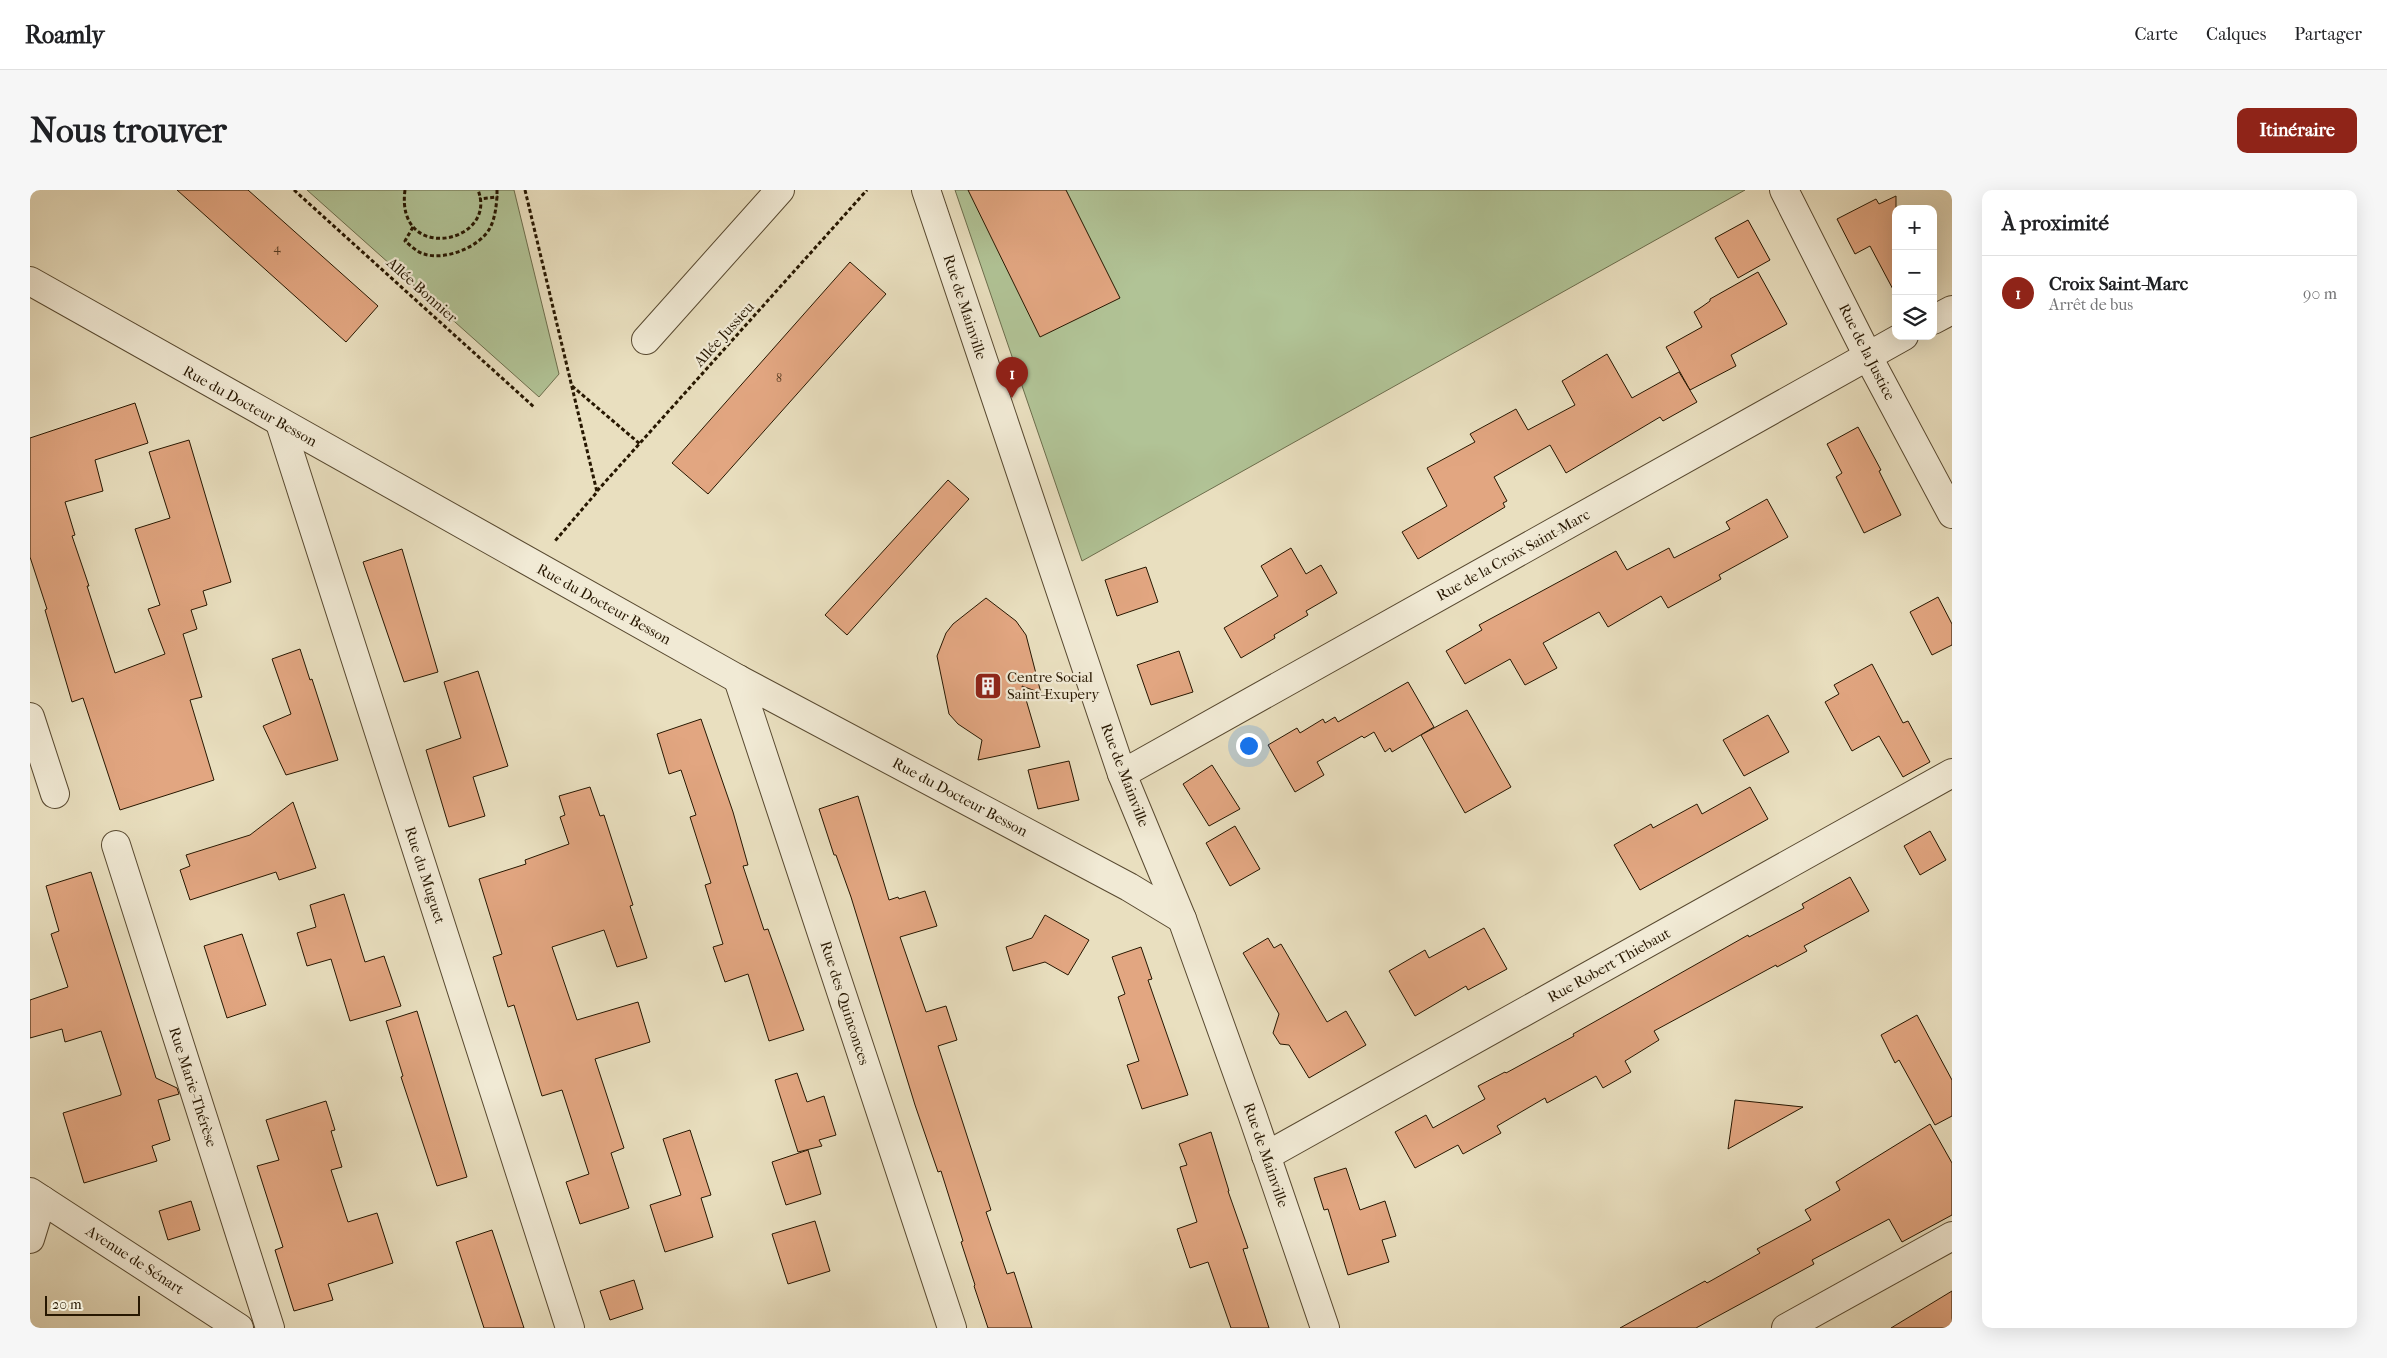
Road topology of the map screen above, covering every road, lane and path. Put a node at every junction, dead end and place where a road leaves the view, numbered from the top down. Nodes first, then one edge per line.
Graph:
1 (294, 190) edge
2 (405, 190) edge
3 (478, 190) edge
4 (497, 190) edge
5 (525, 190) edge
6 (780, 190) edge
7 (867, 190) edge
8 (926, 190) edge
9 (1784, 190) edge
10 (497, 198) junction
11 (479, 199) junction
12 (413, 227) junction
13 (30, 281) edge
14 (1952, 310) edge
15 (1937, 318) edge
16 (646, 340) dead end
17 (1897, 340) edge
18 (1868, 356) junction
19 (572, 386) junction
20 (534, 407) dead end
21 (280, 423) junction
22 (640, 444) junction
23 (597, 492) junction
24 (1952, 514) edge
25 (534, 565) junction
26 (738, 679) junction
27 (30, 717) edge
28 (1952, 773) edge
29 (1122, 774) junction
30 (55, 794) dead end
31 (116, 846) dead end
32 (1182, 919) junction
33 (1266, 1156) junction
34 (36, 1196) edge
35 (1952, 1236) edge
36 (30, 1239) edge
37 (239, 1328) edge
38 (270, 1328) edge
39 (570, 1328) edge
40 (952, 1328) edge
41 (1324, 1328) edge
42 (1786, 1328) edge

1 - 20 path, Allée Bonnier
2 - 12 path
3 - 11 path
4 - 10 path
5 - 19 path
6 - 16 street
7 - 22 path, Allée Jussieu
8 - 29 street, Rue de Mainville
9 - 18 street, Rue de la Justice
10 - 11 path
10 - 12 path
11 - 12 path
13 - 21 street, Rue du Docteur Besson
14 - 15 street
17 - 18 street, Rue de la Croix Saint-Marc
18 - 24 street, Rue de la Justice
18 - 29 street, Rue de la Croix Saint-Marc
19 - 22 path
19 - 23 path
21 - 25 street, Rue du Docteur Besson
21 - 39 street, Rue du Muguet
22 - 23 path, Allée Jussieu
23 - 25 path, Allée Jussieu
25 - 26 street, Rue du Docteur Besson
26 - 32 street, Rue du Docteur Besson
26 - 40 street, Rue des Quinconces
27 - 30 street
28 - 33 street, Rue Robert Thiebaut
29 - 32 street, Rue de Mainville
31 - 38 street, Rue Marie-Thérèse
32 - 33 street, Rue de Mainville
33 - 41 street, Rue de Mainville
34 - 36 street
34 - 37 street, Avenue de Sénart
35 - 42 street

